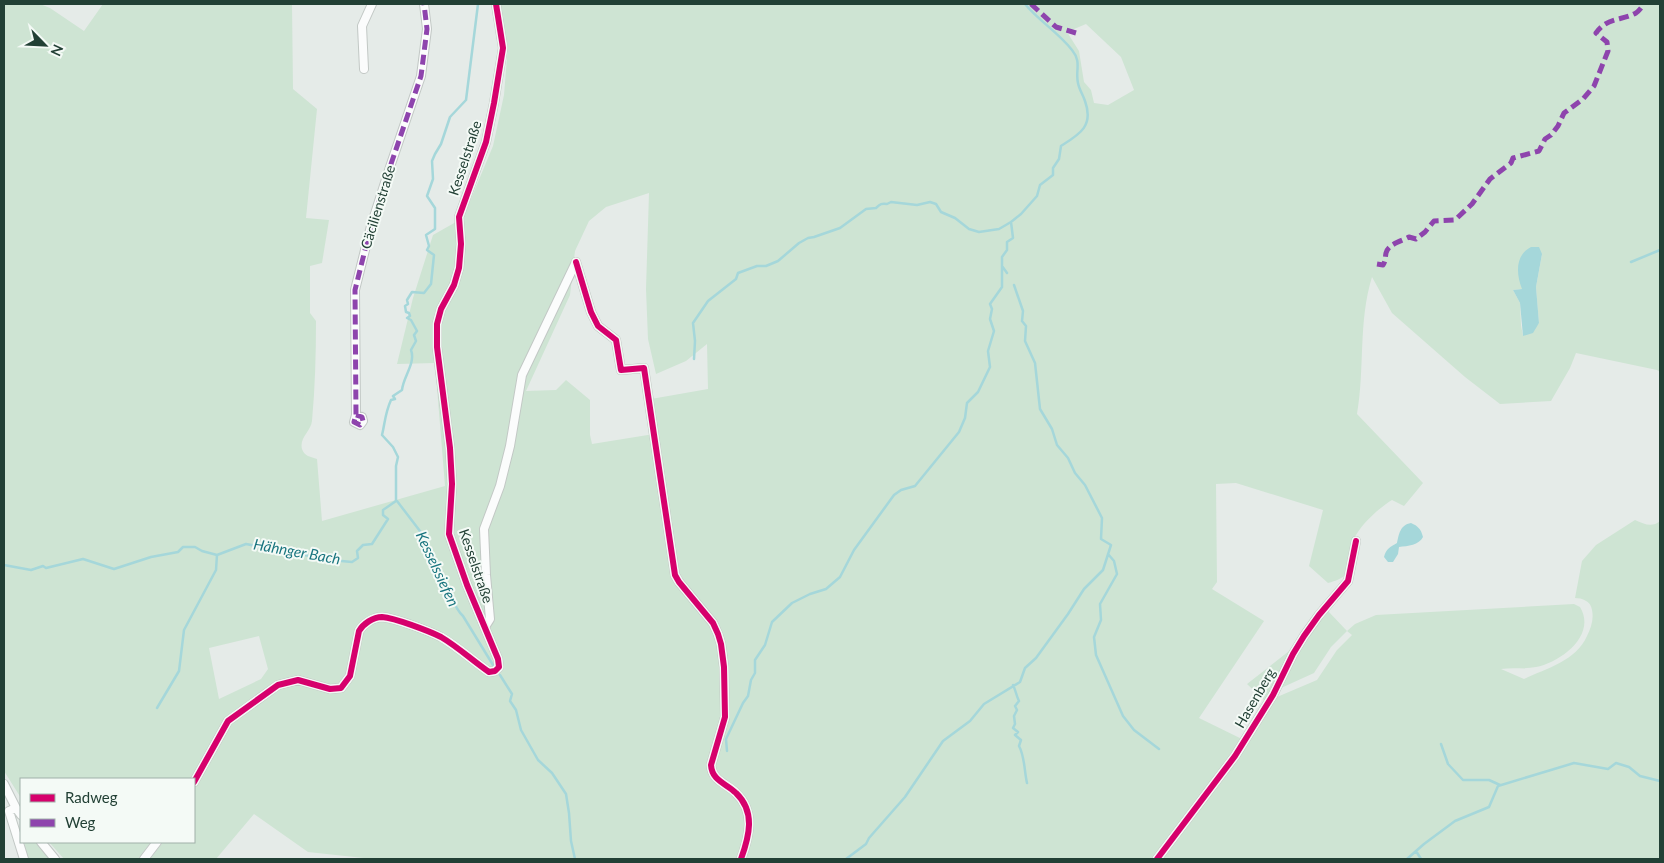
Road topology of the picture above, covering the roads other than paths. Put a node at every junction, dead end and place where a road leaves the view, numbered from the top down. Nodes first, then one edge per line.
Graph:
1 (372, 4) edge
2 (424, 4) edge
3 (496, 4) edge
4 (364, 69) dead end
5 (356, 415) dead end
6 (1356, 541) dead end
7 (485, 628) junction
8 (195, 780) edge
9 (4, 784) edge
10 (16, 808) junction
11 (20, 814) edge
12 (42, 843) edge
13 (155, 843) edge
14 (24, 859) edge
15 (55, 859) edge
16 (144, 859) edge
17 (741, 859) edge
18 (1157, 859) edge

1 - 4 street
2 - 5 street, Cäcilienstraße
3 - 7 street, Kesselstraße
6 - 18 street, Hasenberg
7 - 8 street, Kesselstraße
7 - 17 street
9 - 10 street
10 - 11 street
10 - 14 street
12 - 15 street
13 - 16 street

